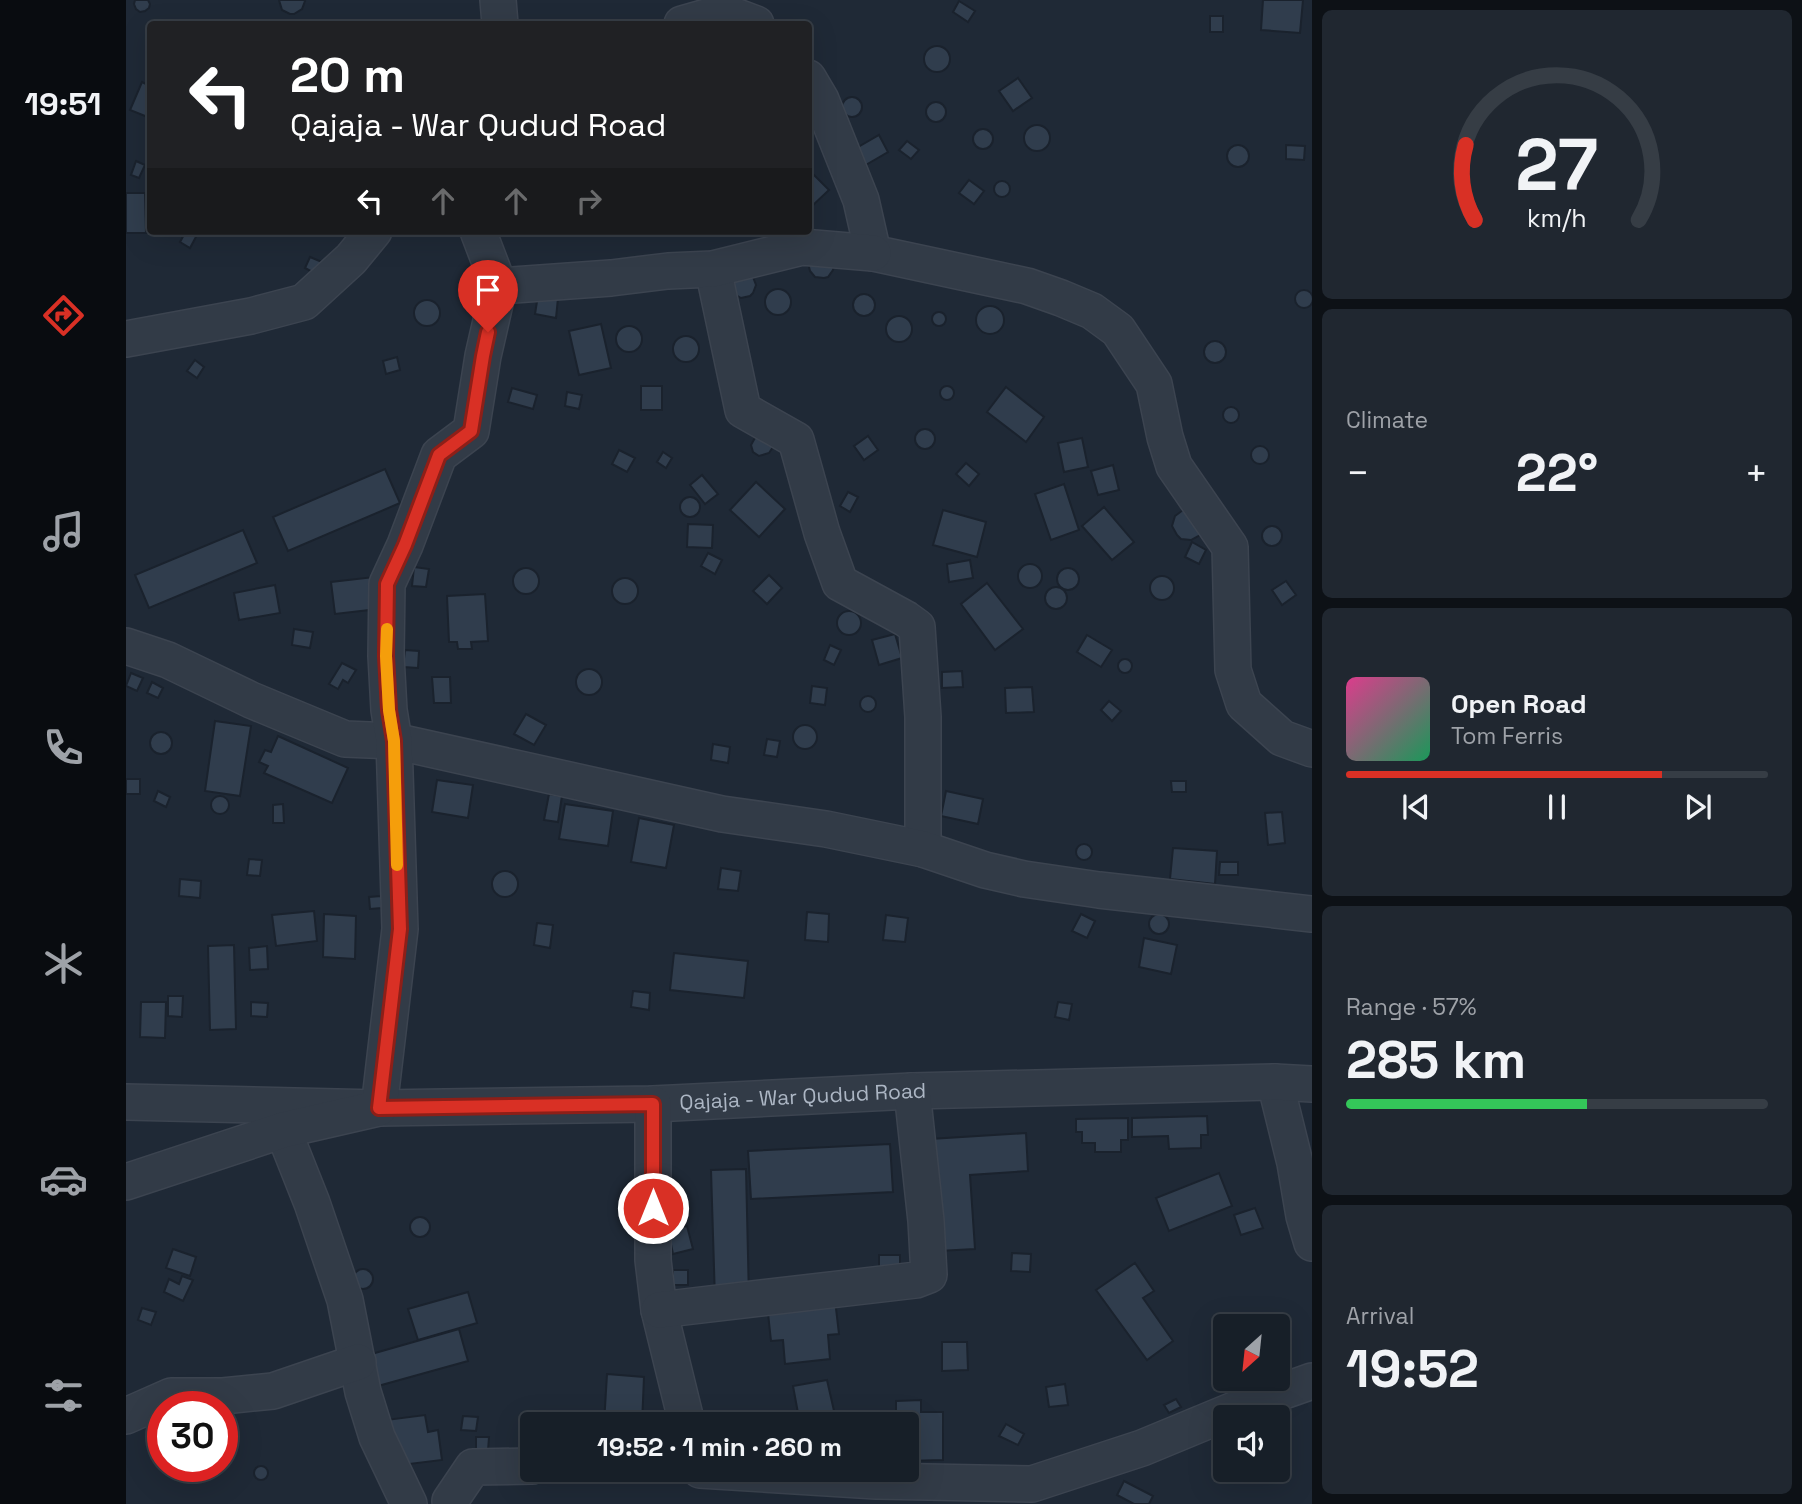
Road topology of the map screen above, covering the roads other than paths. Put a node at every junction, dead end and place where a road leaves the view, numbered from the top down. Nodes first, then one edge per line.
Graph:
1 (498, 0) edge
2 (684, 0) edge
3 (500, 21) edge
4 (677, 21) edge
5 (692, 21) edge
6 (748, 21) edge
7 (812, 85) edge
8 (371, 235) edge
9 (476, 235) edge
10 (873, 253) junction
11 (713, 269) junction
12 (499, 286) junction
13 (126, 339) edge
14 (126, 646) edge
15 (394, 741) junction
16 (1312, 749) edge
17 (923, 849) junction
18 (1312, 914) edge
19 (1275, 1082) junction
20 (1312, 1084) edge
21 (912, 1091) junction
22 (126, 1102) edge
23 (653, 1104) junction
24 (379, 1108) junction
25 (283, 1130) junction
26 (126, 1182) edge
27 (1312, 1243) edge
28 (659, 1310) junction
29 (358, 1362) junction
30 (1312, 1381) edge
31 (684, 1412) edge
32 (126, 1416) edge
33 (520, 1466) edge
34 (898, 1482) edge
35 (1030, 1494) edge
36 (450, 1501) dead end
37 (409, 1504) edge

1 - 3 street
2 - 4 street
5 - 6 street
7 - 10 street
8 - 13 street
9 - 12 street
10 - 11 street
10 - 16 street
11 - 12 street
11 - 17 street
12 - 15 street
14 - 15 street
15 - 17 street
15 - 24 street
17 - 18 street
19 - 20 street, Qajaja - War Qudud Road
19 - 21 street, Qajaja - War Qudud Road
19 - 27 street
21 - 23 street, Qajaja - War Qudud Road
21 - 28 street
22 - 24 street, Qajaja - War Qudud Road
23 - 24 street, Qajaja - War Qudud Road
23 - 28 street
24 - 25 street
25 - 26 street
25 - 29 street
28 - 31 street
29 - 32 street
29 - 37 street
30 - 35 street
33 - 36 street
34 - 35 street

